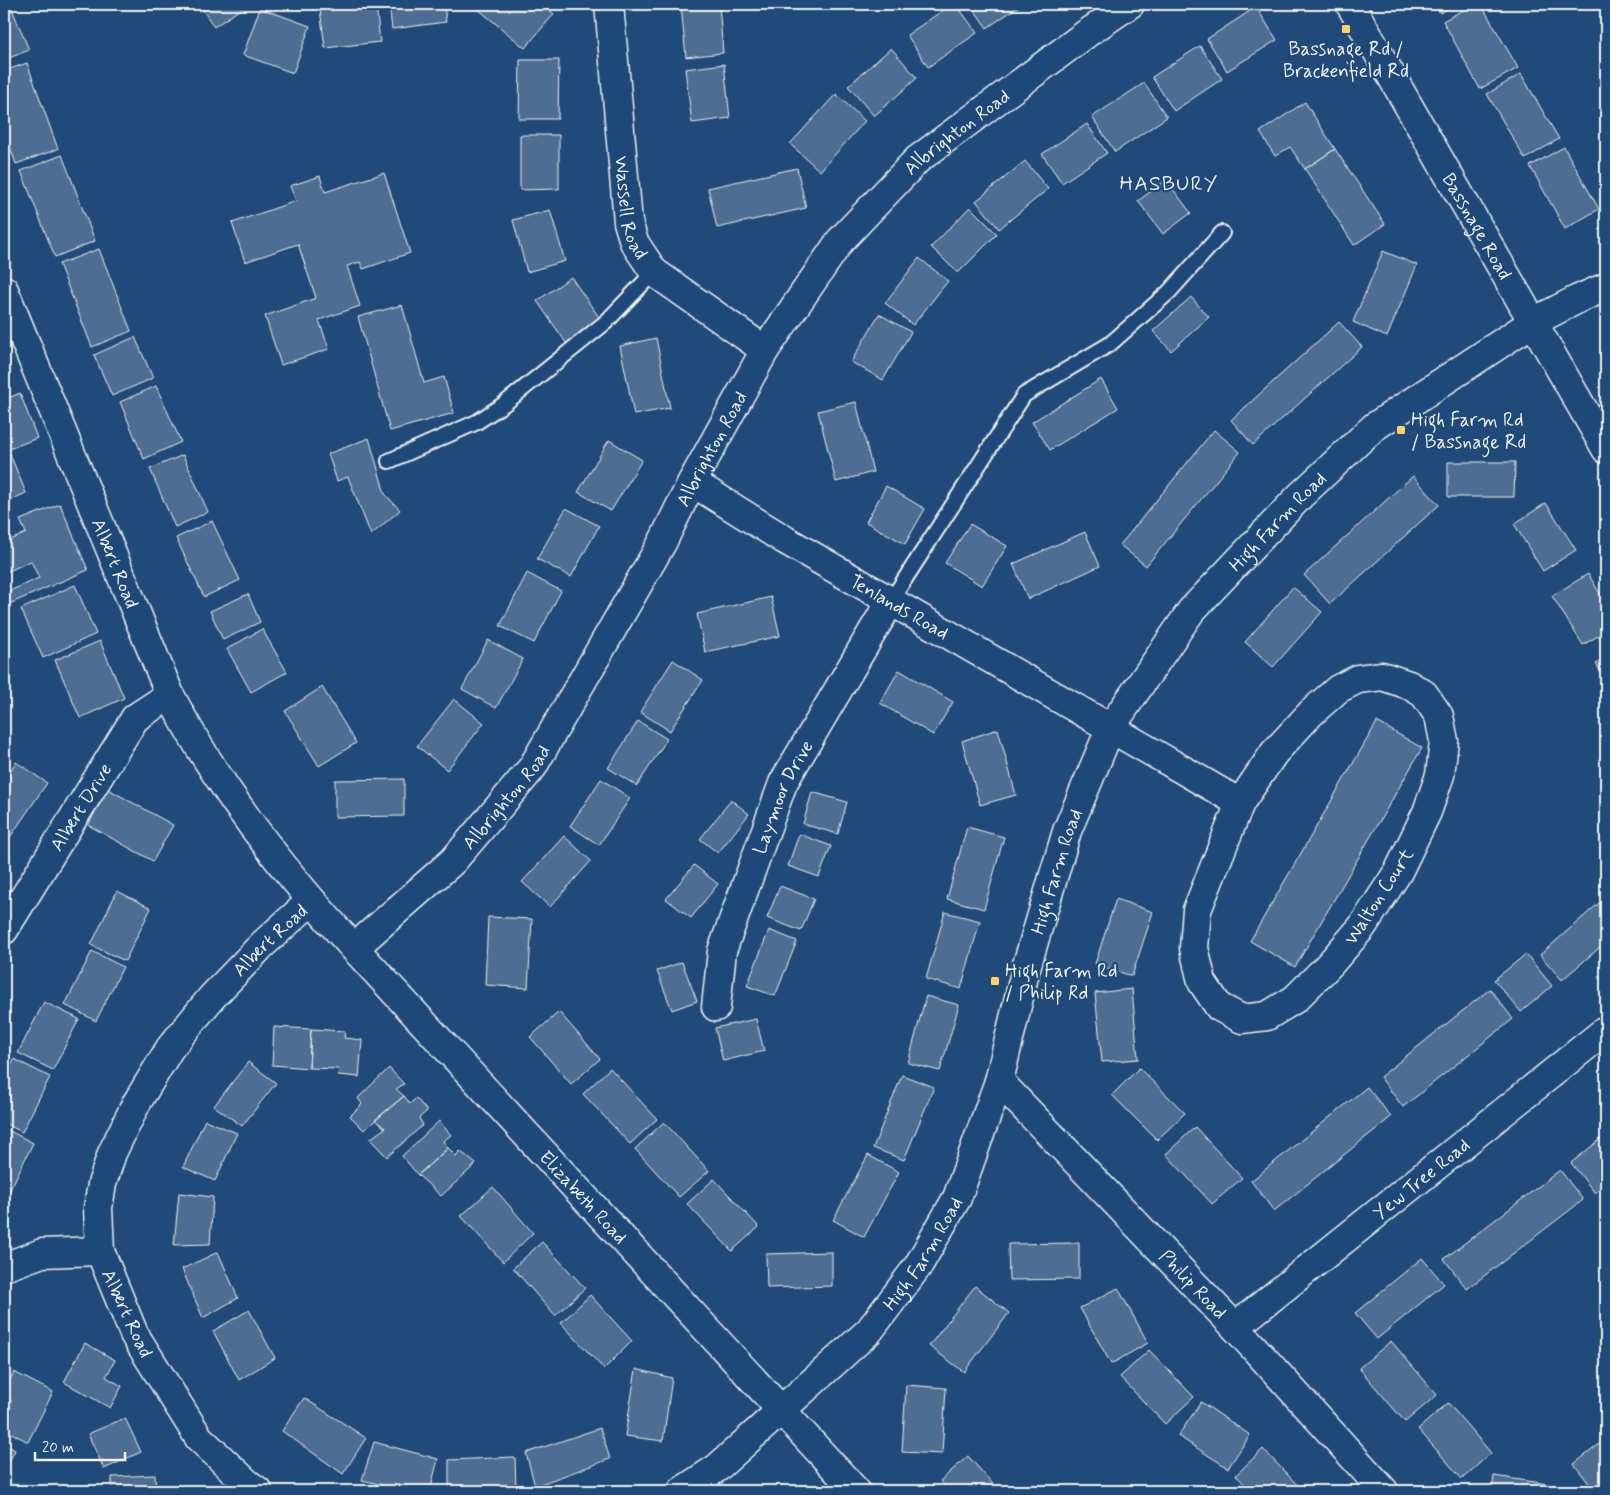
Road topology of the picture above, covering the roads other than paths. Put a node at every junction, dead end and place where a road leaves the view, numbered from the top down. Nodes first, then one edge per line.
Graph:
1 (609, 4) edge
2 (1130, 4) edge
3 (1350, 4) edge
4 (1222, 233) dead end
5 (654, 272) junction
6 (1606, 287) edge
7 (4, 290) edge
8 (1533, 322) junction
9 (765, 350) junction
10 (1606, 449) edge
11 (389, 461) dead end
12 (692, 482) junction
13 (890, 602) junction
14 (170, 695) junction
15 (1110, 727) junction
16 (1240, 803) junction
17 (311, 901) junction
18 (4, 930) edge
19 (354, 948) junction
20 (716, 1007) dead end
21 (1606, 1030) edge
22 (999, 1080) junction
23 (100, 1251) junction
24 (4, 1267) edge
25 (1235, 1327) junction
26 (782, 1411) junction
27 (249, 1489) edge
28 (682, 1491) edge
29 (856, 1491) edge
30 (1384, 1491) edge

1 - 5 street, Wassell Road
2 - 9 street, Albrighton Road
3 - 8 street, Bassnage Road
4 - 13 lane
5 - 9 street, Wassell Road
5 - 11 lane
6 - 8 street, High Farm Road
7 - 14 street, Albert Road
8 - 10 street, Bassnage Road
8 - 15 street, High Farm Road
9 - 12 street, Albrighton Road
12 - 13 street, Tenlands Road
12 - 19 street, Albrighton Road
13 - 15 street, Tenlands Road
13 - 20 street, Laymoor Drive
14 - 17 street, Albert Road
14 - 18 street, Albert Drive
15 - 16 street
15 - 22 street, High Farm Road
16 - 16 street, Walton Court
17 - 19 street, Elizabeth Road
17 - 23 street, Albert Road
19 - 26 street, Elizabeth Road
21 - 25 street, Yew Tree Road
22 - 25 street, Philip Road
22 - 26 street, High Farm Road
23 - 24 street
23 - 27 street, Albert Road
25 - 30 street, Philip Road
26 - 28 street, High Farm Road
26 - 29 street, Elizabeth Road

